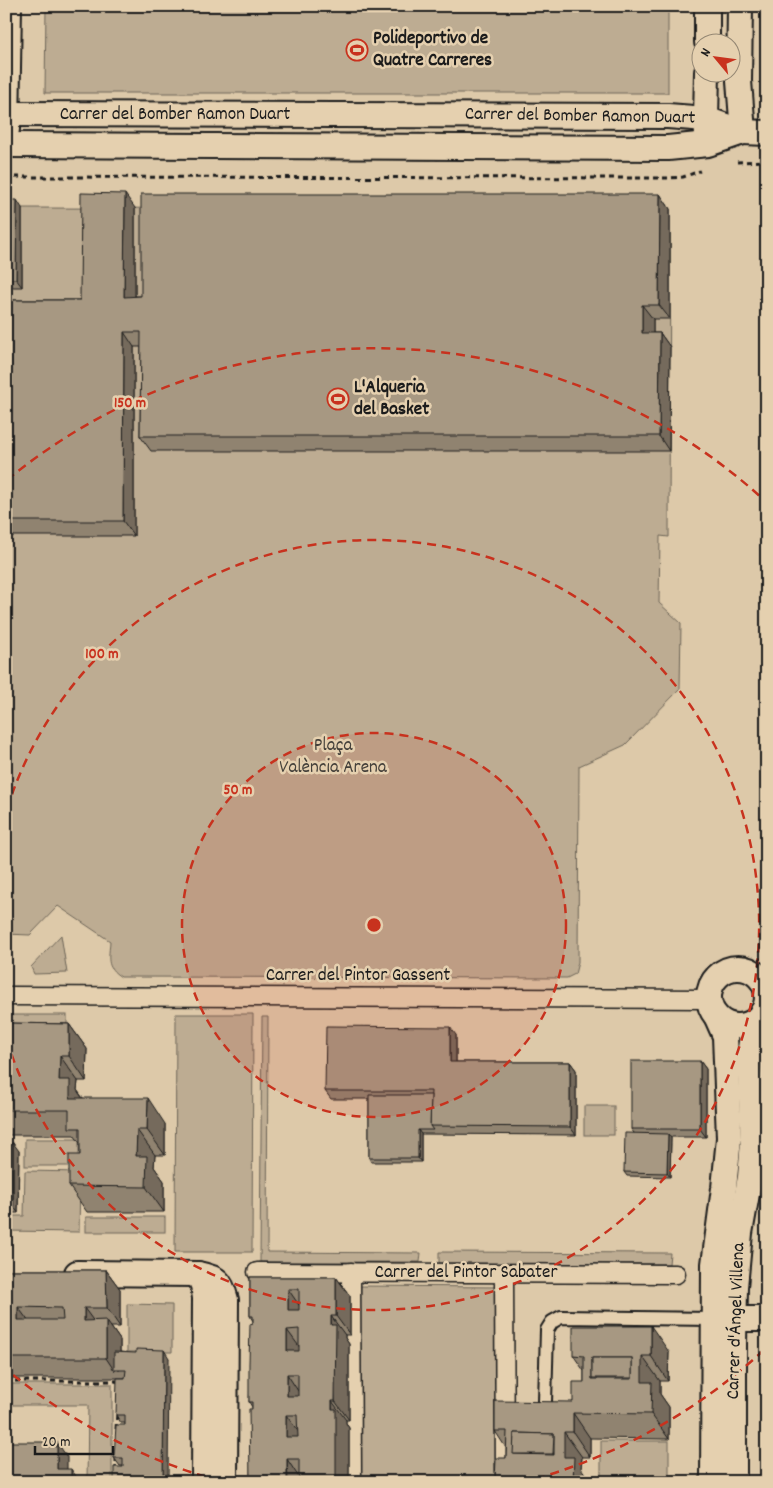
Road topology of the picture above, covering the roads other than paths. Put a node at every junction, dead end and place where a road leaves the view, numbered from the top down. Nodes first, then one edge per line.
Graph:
1 (9, 6) edge
2 (707, 6) edge
3 (740, 6) edge
4 (707, 32) edge
5 (707, 82) edge
6 (7, 114) edge
7 (706, 119) junction
8 (743, 132) junction
9 (767, 133) edge
10 (708, 144) junction
11 (6, 145) edge
12 (6, 996) edge
13 (713, 1008) junction
14 (762, 1013) junction
15 (257, 1272) dead end
16 (351, 1272) junction
17 (56, 1273) edge
18 (504, 1273) junction
19 (187, 1274) junction
20 (676, 1274) dead end
21 (724, 1319) junction
22 (767, 1319) edge
23 (544, 1402) edge
24 (204, 1482) edge
25 (225, 1482) edge
26 (352, 1482) edge
27 (505, 1482) edge
28 (713, 1482) edge
29 (734, 1482) edge

1 - 6 street
2 - 4 street
3 - 8 street
5 - 7 street
6 - 7 street, Carrer del Bomber Ramon Duart
6 - 11 street
7 - 8 street, Carrer del Bomber Ramon Duart
7 - 10 street
8 - 9 street
8 - 10 street, Carrer del Bomber Ramon Duart
10 - 11 street, Carrer del Bomber Ramon Duart
12 - 13 street, Carrer del Pintor Gassent
13 - 14 street
13 - 14 street
13 - 21 street, Carrer d'Ángel Villena
14 - 21 street, Carrer d'Ángel Villena
15 - 16 street, Carrer del Pintor Sabater
16 - 18 street, Carrer del Pintor Sabater
16 - 26 street
17 - 19 street
18 - 20 street, Carrer del Pintor Sabater
18 - 27 street
19 - 24 street
19 - 25 street
21 - 22 street
21 - 23 lane
21 - 28 street, Carrer d'Ángel Villena
21 - 29 street, Carrer d'Ángel Villena

